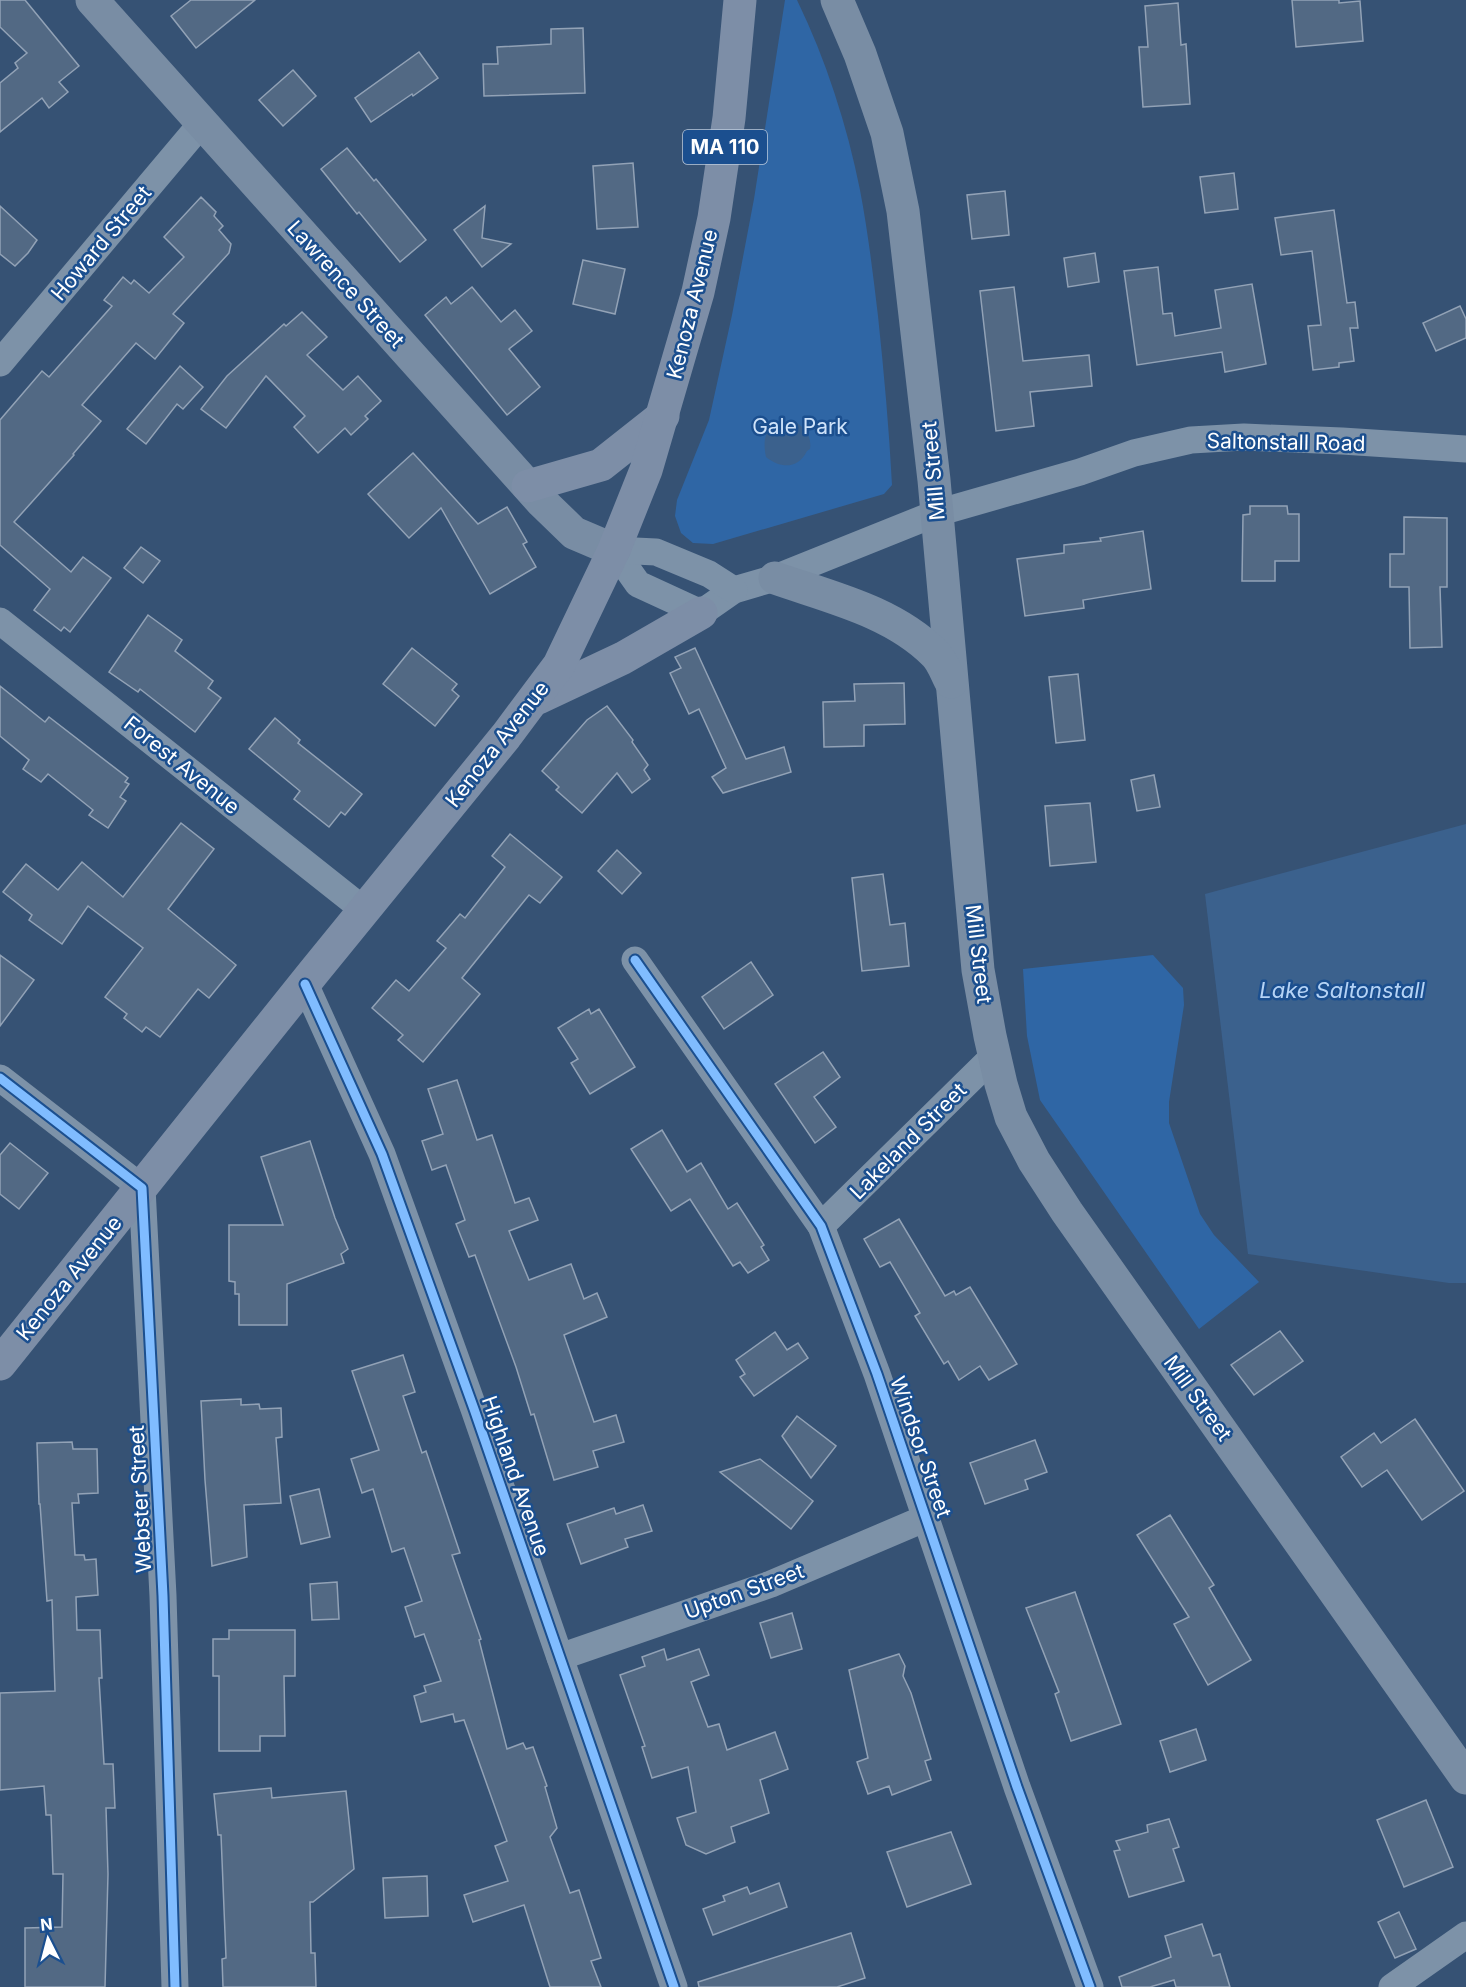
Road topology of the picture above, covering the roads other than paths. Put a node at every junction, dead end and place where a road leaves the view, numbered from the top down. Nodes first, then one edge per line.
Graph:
1 (92, 0) edge
2 (740, 0) edge
3 (837, 0) edge
4 (202, 123) junction
5 (0, 363) edge
6 (663, 416) junction
7 (1466, 449) edge
8 (528, 486) junction
9 (937, 513) junction
10 (614, 550) junction
11 (775, 578) junction
12 (734, 590) junction
13 (701, 613) junction
14 (0, 621) edge
15 (952, 685) junction
16 (533, 700) junction
17 (364, 910) junction
18 (635, 960) dead end
19 (304, 984) junction
20 (995, 1055) junction
21 (0, 1078) edge
22 (142, 1188) junction
23 (821, 1226) junction
24 (0, 1364) edge
25 (926, 1518) junction
26 (560, 1657) junction
27 (1466, 1778) edge
28 (1466, 1935) edge
29 (175, 1987) edge
30 (674, 1987) edge
31 (1090, 1987) edge
32 (1392, 1987) edge

1 - 4 main road, Lawrence Street
2 - 6 main road, Kenoza Avenue / MA 110
3 - 9 main road, Mill Street
4 - 5 street, Howard Street
4 - 8 main road, Lawrence Street
6 - 8 main road
6 - 10 main road, Kenoza Avenue / MA 110
7 - 9 street, Saltonstall Road
8 - 10 main road, Lawrence Street
9 - 11 street, Saltonstall Road
9 - 15 main road, Mill Street
10 - 12 street
10 - 13 street
10 - 16 main road, Kenoza Avenue / MA 110
11 - 12 street, Saltonstall Road
11 - 15 main road
12 - 13 street, Saltonstall Road
13 - 16 main road
14 - 17 street, Forest Avenue
15 - 20 main road, Mill Street
16 - 17 main road, Kenoza Avenue / MA 110
17 - 19 main road, Kenoza Avenue / MA 110
18 - 23 street, Windsor Street
19 - 22 main road, Kenoza Avenue / MA 110
19 - 26 street, Highland Avenue
20 - 23 street, Lakeland Street
20 - 27 main road, Mill Street
21 - 22 street
22 - 24 main road, Kenoza Avenue / MA 110
22 - 29 street, Webster Street
23 - 25 street, Windsor Street
25 - 26 street, Upton Street
25 - 31 street, Windsor Street
26 - 30 street, Highland Avenue
28 - 32 street

